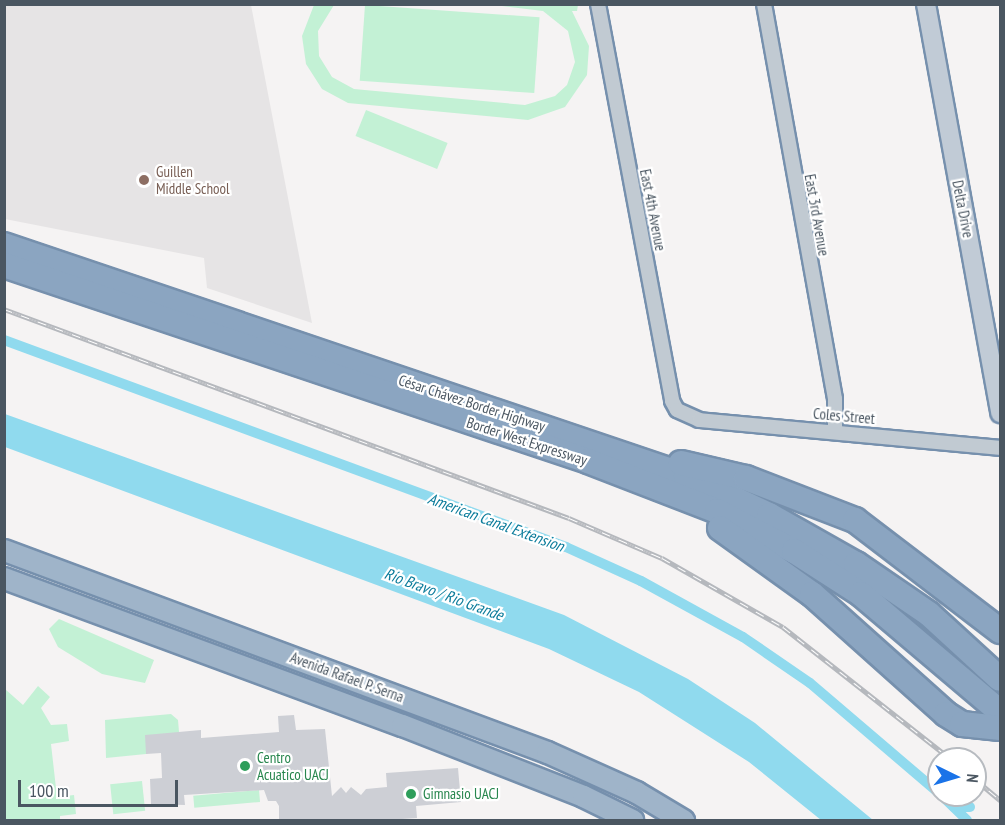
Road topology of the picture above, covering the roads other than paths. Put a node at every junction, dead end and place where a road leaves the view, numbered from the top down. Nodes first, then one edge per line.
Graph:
1 (598, 4) edge
2 (764, 4) edge
3 (926, 4) edge
4 (4, 245) edge
5 (4, 265) edge
6 (153, 308) junction
7 (1000, 413) edge
8 (686, 416) joint
9 (835, 432) junction
10 (1000, 448) edge
11 (591, 449) junction
12 (635, 478) junction
13 (4, 550) edge
14 (4, 578) edge
15 (1000, 631) edge
16 (988, 677) edge
17 (1000, 712) edge
18 (1000, 728) edge
19 (632, 820) edge
20 (683, 820) edge

1 - 8 street, East 4th Avenue
2 - 9 street, East 3rd Avenue
3 - 7 main road, Delta Drive
4 - 6 highway, César Chávez Border Highway
5 - 6 highway
6 - 11 highway, César Chávez Border Highway
8 - 9 street, Coles Street
9 - 10 street, Coles Street
11 - 12 highway, Border West Expressway
11 - 15 highway
11 - 16 highway, César Chávez Border Highway
12 - 16 highway, Border West Expressway
12 - 18 highway
13 - 20 highway, Avenida Rafael P. Serna
14 - 19 highway, Avenida Rafael P. Serna
16 - 17 highway, Border West Expressway

